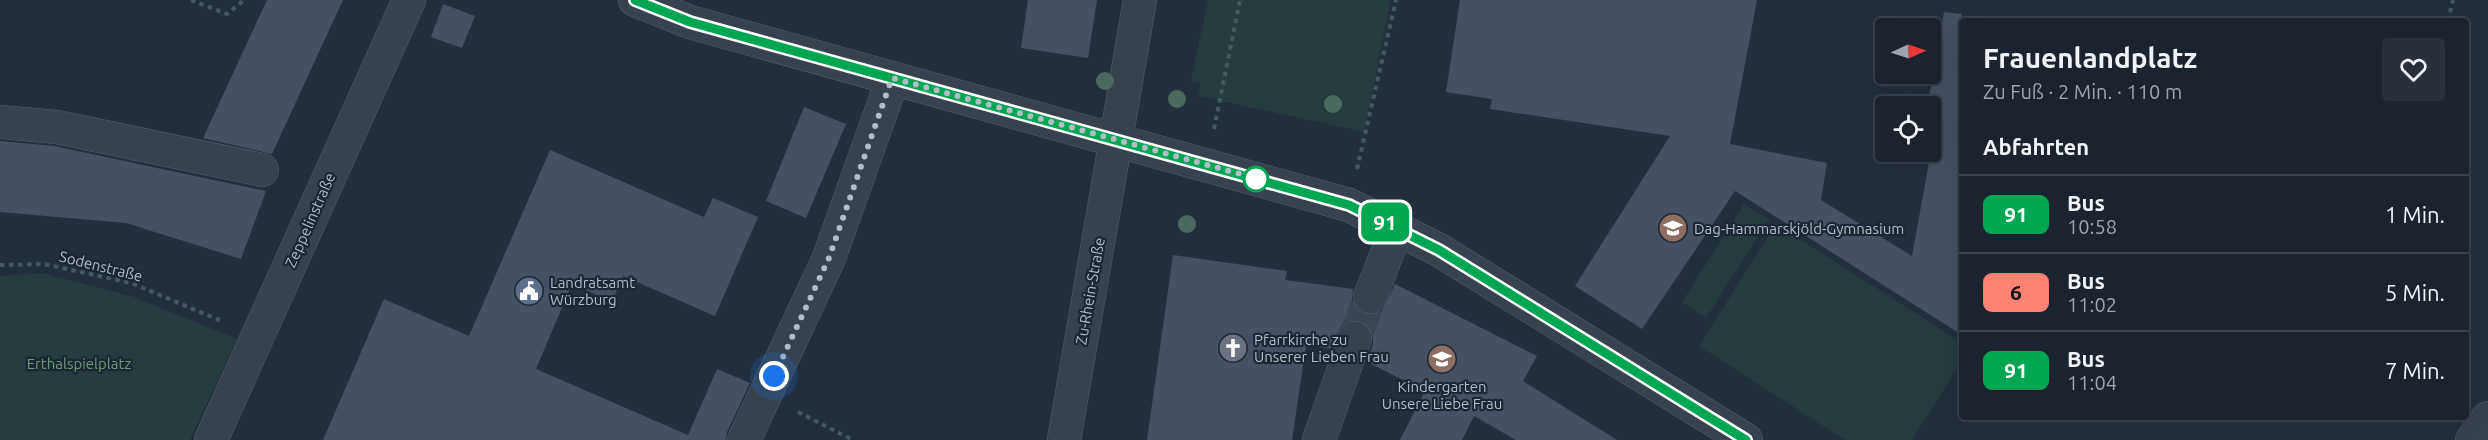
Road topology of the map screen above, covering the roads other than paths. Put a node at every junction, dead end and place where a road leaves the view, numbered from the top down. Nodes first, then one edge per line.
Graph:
1 (409, 0) edge
2 (635, 0) edge
3 (1140, 0) edge
4 (892, 78) junction
5 (0, 122) edge
6 (1116, 141) junction
7 (262, 170) dead end
8 (1397, 228) junction
9 (1370, 297) tunnel mouth
10 (1355, 338) tunnel mouth
11 (2488, 418) edge
12 (210, 440) edge
13 (744, 440) edge
14 (1064, 440) edge
15 (1320, 440) edge
16 (1746, 440) edge
17 (2472, 440) edge

1 - 12 street, Zeppelinstraße
2 - 4 street
3 - 6 street, Zu-Rhein-Straße
4 - 6 street
4 - 13 street
5 - 7 street
6 - 8 street
6 - 14 street, Zu-Rhein-Straße
8 - 9 street
8 - 16 street
10 - 15 street
11 - 17 street

